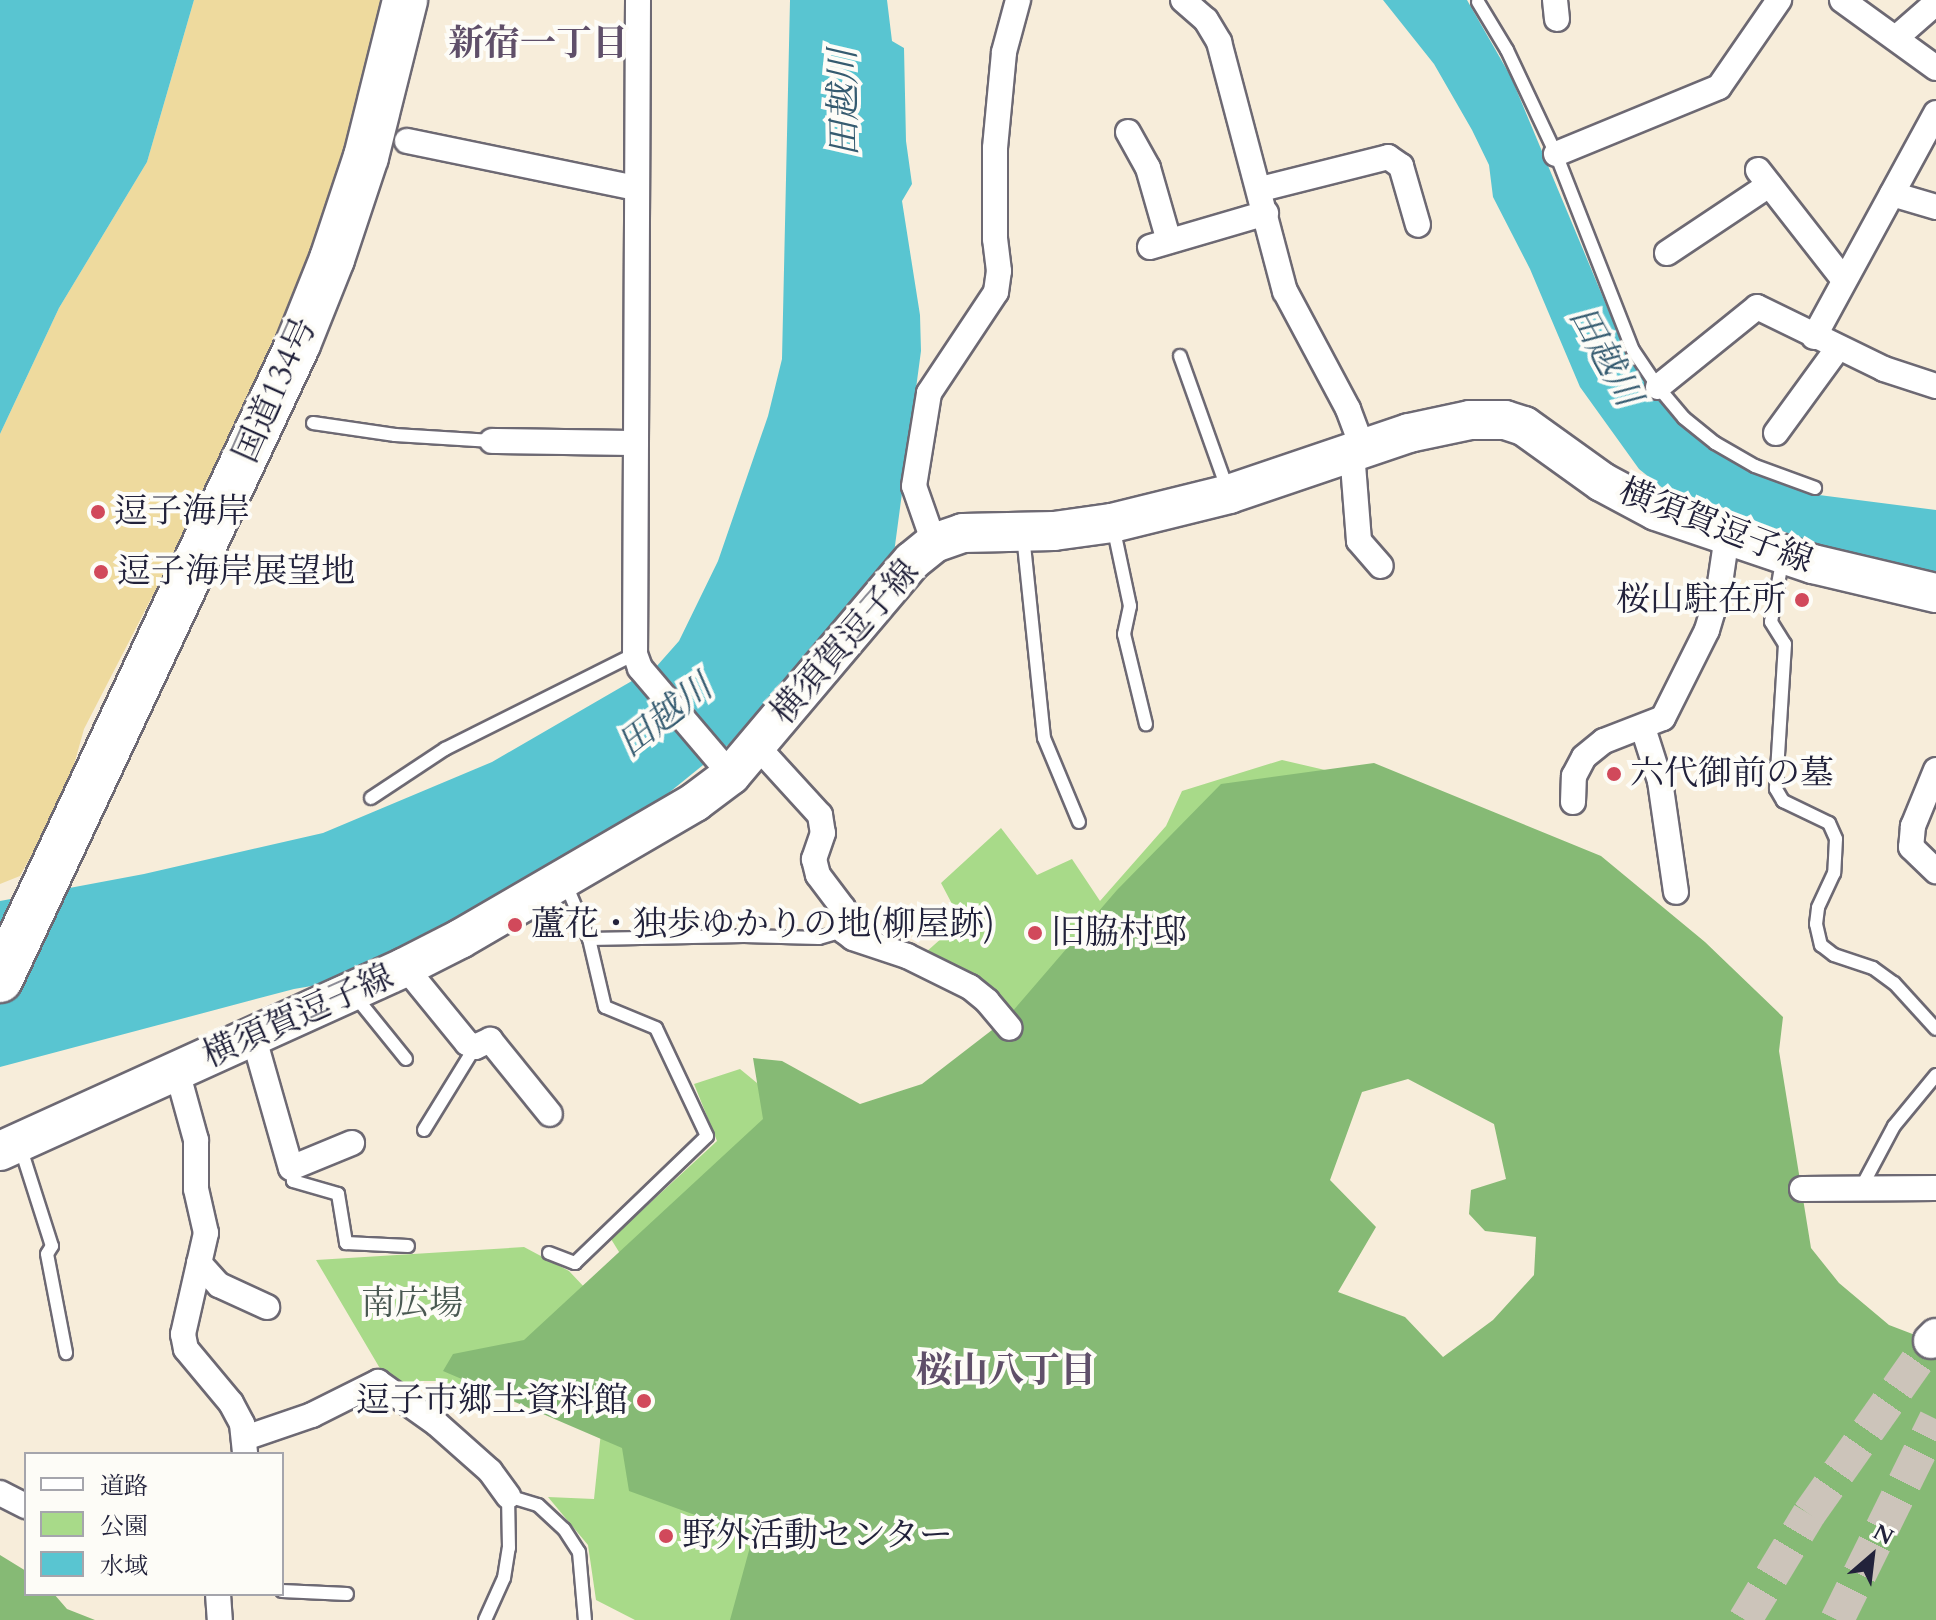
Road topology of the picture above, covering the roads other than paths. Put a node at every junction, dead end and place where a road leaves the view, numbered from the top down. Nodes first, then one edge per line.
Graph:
1 (405, 0) edge
2 (638, 0) edge
3 (1018, 0) edge
4 (1183, 0) edge
5 (1779, 0) edge
6 (1842, 0) edge
7 (1478, 2) dead end
8 (1936, 3) edge
9 (1897, 37) junction
10 (1936, 68) edge
11 (1936, 113) edge
12 (1128, 132) dead end
13 (407, 141) dead end
14 (1556, 154) junction
15 (636, 188) junction
16 (1261, 189) junction
17 (1892, 194) junction
18 (1936, 207) edge
19 (1266, 213) junction
20 (1418, 225) dead end
21 (1667, 253) dead end
22 (1844, 280) junction
23 (1814, 337) junction
24 (1838, 348) junction
25 (1180, 356) dead end
26 (1936, 386) edge
27 (1658, 387) junction
28 (313, 423) dead end
29 (1776, 433) dead end
30 (492, 441) joint
31 (636, 443) junction
32 (1358, 450) junction
33 (1815, 488) dead end
34 (1229, 494) junction
35 (1112, 523) junction
36 (1023, 531) junction
37 (1727, 536) junction
38 (934, 543) junction
39 (1783, 554) junction
40 (1381, 566) dead end
41 (1936, 593) edge
42 (637, 661) junction
43 (1146, 724) dead end
44 (1643, 728) junction
45 (756, 745) junction
46 (724, 768) junction
47 (1936, 770) edge
48 (371, 798) dead end
49 (1573, 802) dead end
50 (1079, 822) dead end
51 (1936, 871) edge
52 (564, 879) junction
53 (1676, 892) dead end
54 (844, 931) junction
55 (589, 939) junction
56 (405, 967) junction
57 (0, 980) edge
58 (350, 991) junction
59 (1010, 1028) dead end
60 (1936, 1029) edge
61 (253, 1035) junction
62 (475, 1047) junction
63 (406, 1059) dead end
64 (177, 1071) junction
65 (1936, 1075) edge
66 (550, 1114) dead end
67 (424, 1130) dead end
68 (352, 1143) dead end
69 (10, 1147) edge
70 (291, 1168) junction
71 (1936, 1188) edge
72 (1802, 1189) dead end
73 (1860, 1189) junction
74 (408, 1246) dead end
75 (549, 1253) dead end
76 (199, 1263) junction
77 (267, 1307) dead end
78 (66, 1353) dead end
79 (245, 1446) edge
80 (0, 1493) edge
81 (508, 1496) junction
82 (24, 1505) edge
83 (284, 1591) edge
84 (347, 1594) dead end
85 (485, 1620) edge
86 (585, 1620) edge

1 - 57 highway, 国道134号
2 - 15 street
3 - 38 street
4 - 16 street
5 - 14 street
6 - 9 street
7 - 14 lane
8 - 9 street
9 - 10 street
11 - 17 street
12 - 19 street
13 - 15 street
14 - 27 lane
15 - 31 street
16 - 19 street
16 - 20 street
17 - 18 street
17 - 22 street
19 - 32 street
21 - 22 street
22 - 23 street
23 - 24 street
23 - 27 street
24 - 26 street
24 - 29 street
25 - 34 lane
27 - 33 lane
28 - 30 lane
30 - 31 street
31 - 42 street
32 - 34 main road, 横須賀逗子線
32 - 37 main road, 横須賀逗子線
32 - 40 street
34 - 35 main road, 横須賀逗子線
35 - 36 main road, 横須賀逗子線
35 - 43 lane
36 - 38 main road, 横須賀逗子線
36 - 50 lane
37 - 39 main road, 横須賀逗子線
37 - 44 street
38 - 45 main road, 横須賀逗子線
39 - 41 main road, 横須賀逗子線
39 - 60 lane
42 - 46 street
42 - 48 lane
44 - 49 street
44 - 53 street
45 - 46 main road, 横須賀逗子線
45 - 54 street
46 - 52 main road, 横須賀逗子線
47 - 51 street
52 - 55 lane
52 - 56 main road, 横須賀逗子線
54 - 55 lane
54 - 59 street
55 - 75 lane
56 - 58 main road, 横須賀逗子線
56 - 62 street
58 - 61 main road, 横須賀逗子線
58 - 63 lane
61 - 64 main road, 横須賀逗子線
61 - 70 street
62 - 66 street
62 - 67 lane
64 - 69 main road, 横須賀逗子線
64 - 76 street
65 - 73 lane
68 - 70 street
69 - 78 lane
70 - 74 lane
71 - 73 street
72 - 73 street
76 - 77 street
76 - 79 street
79 - 81 street
80 - 82 street
81 - 85 lane
81 - 86 lane
83 - 84 lane

